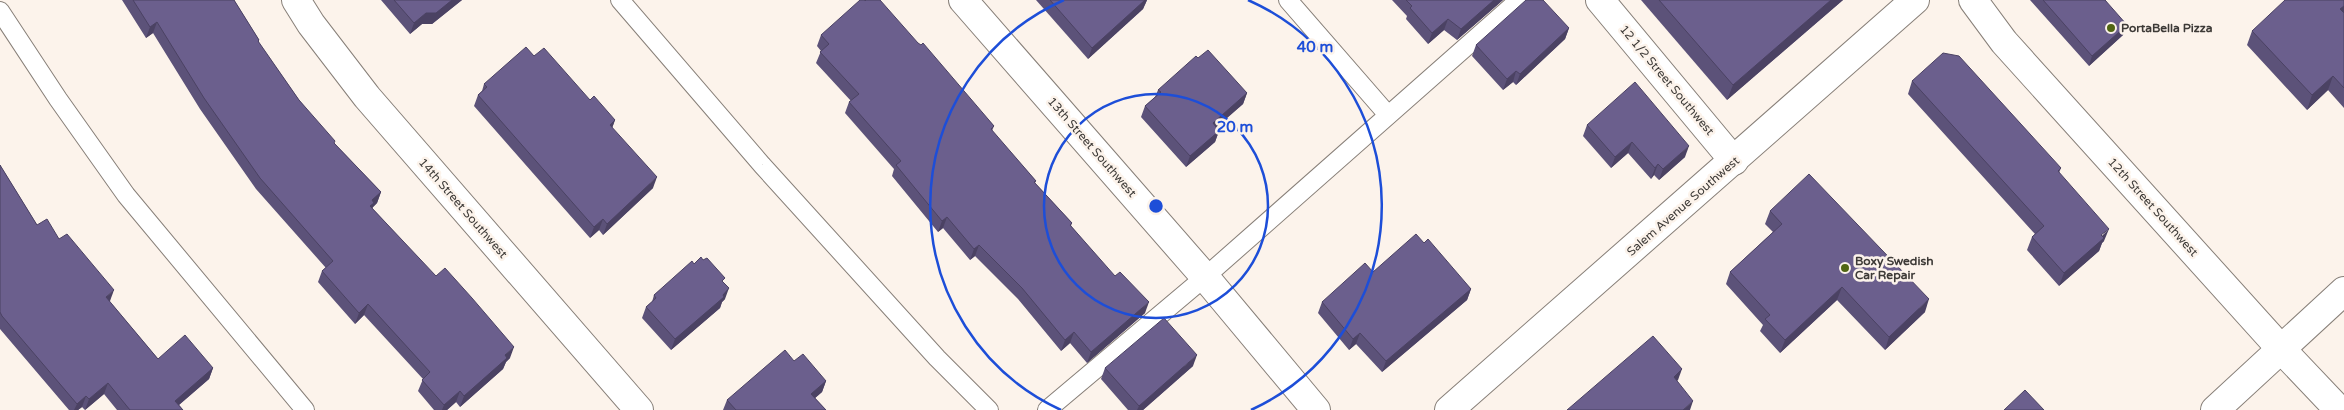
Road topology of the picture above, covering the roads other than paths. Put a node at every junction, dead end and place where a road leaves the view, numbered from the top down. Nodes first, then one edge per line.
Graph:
1 (296, 0) edge
2 (620, 0) edge
3 (963, 0) edge
4 (1288, 0) edge
5 (1519, 0) edge
6 (1600, 0) edge
7 (1915, 0) edge
8 (1973, 0) edge
9 (0, 11) edge
10 (1388, 115) junction
11 (1734, 161) junction
12 (1205, 277) junction
13 (2344, 291) edge
14 (2282, 350) junction
15 (305, 410) edge
16 (639, 410) edge
17 (989, 410) edge
18 (1047, 410) edge
19 (1316, 410) edge
20 (1448, 410) edge
21 (2215, 410) edge
22 (2339, 410) edge

1 - 16 street, 14th Street Southwest
2 - 17 lane
3 - 12 street, 13th Street Southwest
4 - 10 lane
5 - 10 lane
6 - 11 street, 12 1/2 Street Southwest
7 - 11 street, Salem Avenue Southwest
8 - 14 street, 12th Street Southwest
9 - 15 lane
10 - 12 lane
11 - 20 street, Salem Avenue Southwest
12 - 18 lane
12 - 19 street, 13th Street Southwest
13 - 14 street
14 - 21 street
14 - 22 street, 12th Street Southwest

